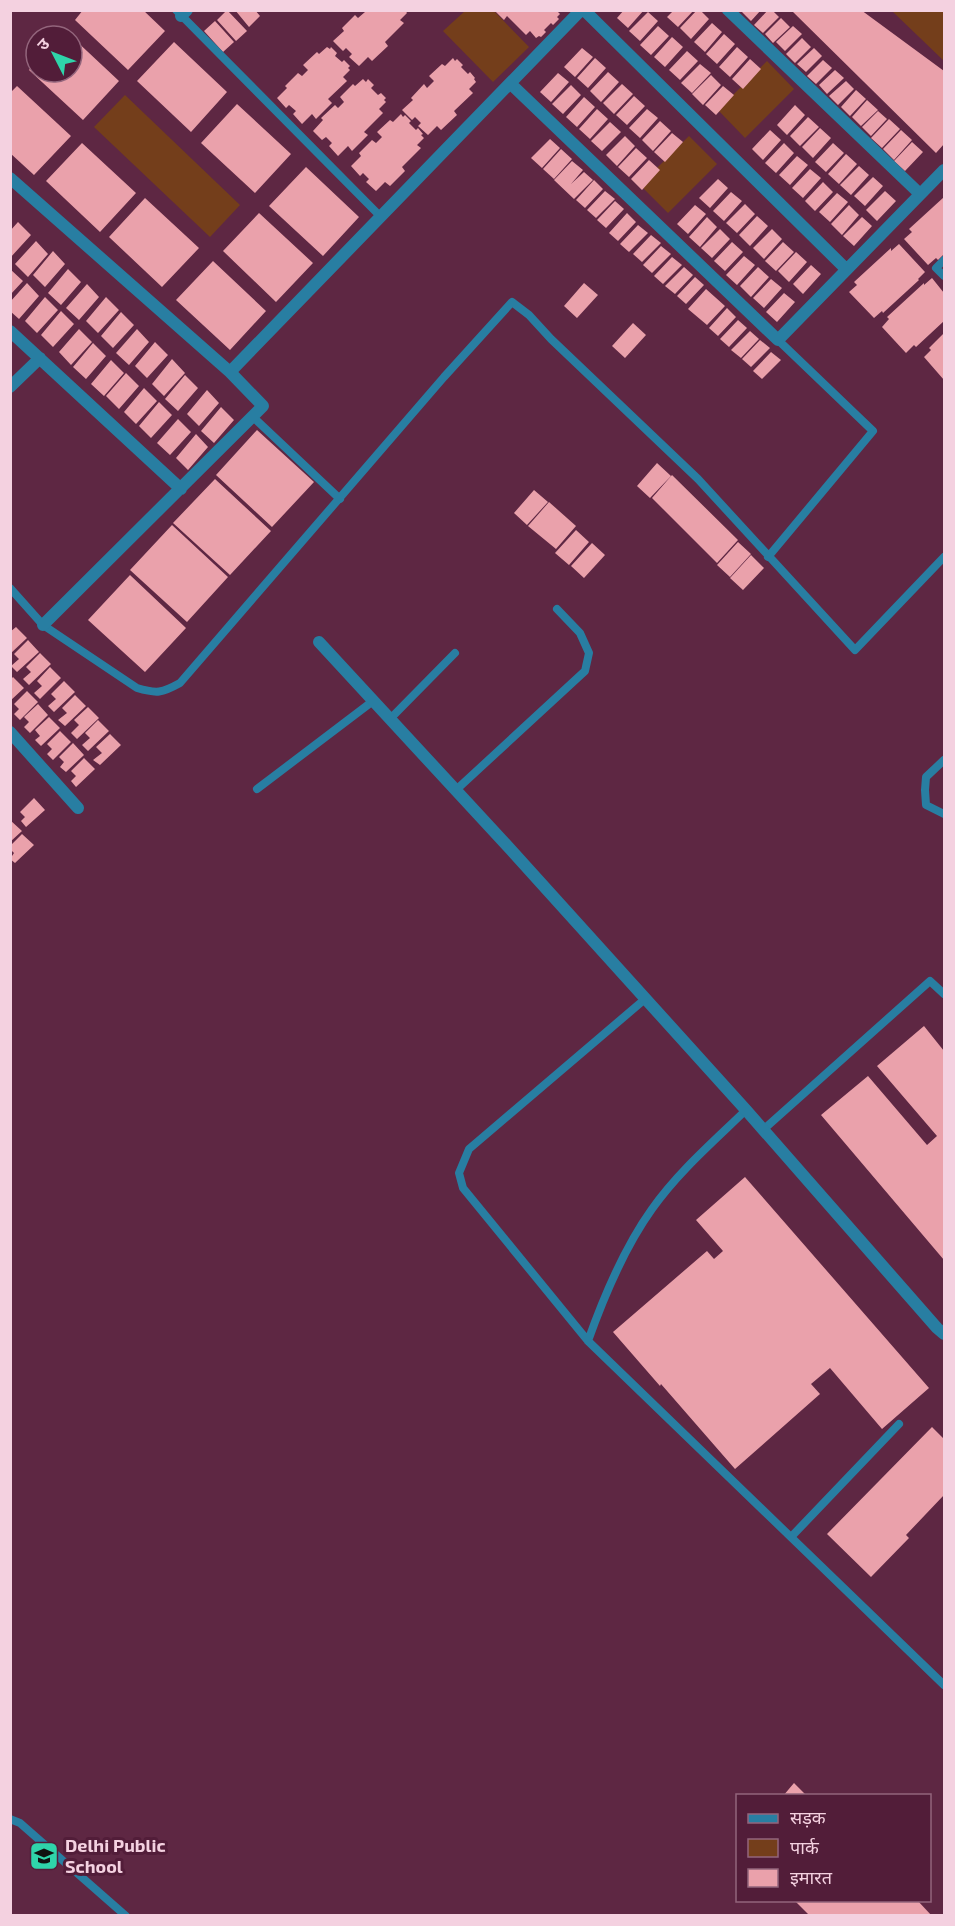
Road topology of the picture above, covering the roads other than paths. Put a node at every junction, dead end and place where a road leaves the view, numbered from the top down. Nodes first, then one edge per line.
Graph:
1 (582, 10) edge
2 (728, 10) edge
3 (181, 12) edge
4 (511, 84) junction
5 (945, 170) edge
6 (10, 178) edge
7 (920, 194) junction
8 (380, 216) junction
9 (945, 260) edge
10 (846, 269) junction
11 (945, 276) edge
12 (10, 331) edge
13 (778, 340) junction
14 (40, 358) junction
15 (230, 372) junction
16 (10, 387) edge
17 (253, 417) junction
18 (181, 489) junction
19 (340, 499) junction
20 (768, 557) junction
21 (945, 557) edge
22 (10, 588) edge
23 (557, 609) dead end
24 (43, 626) junction
25 (319, 642) dead end
26 (455, 653) dead end
27 (373, 701) junction
28 (390, 719) junction
29 (10, 732) edge
30 (945, 760) edge
31 (257, 789) dead end
32 (456, 790) junction
33 (78, 808) dead end
34 (945, 814) edge
35 (945, 994) edge
36 (645, 999) junction
37 (746, 1110) junction
38 (764, 1129) junction
39 (945, 1334) edge
40 (588, 1341) junction
41 (899, 1424) dead end
42 (792, 1536) junction
43 (945, 1684) edge
44 (10, 1819) edge
45 (126, 1916) edge

1 - 4 street
1 - 10 street
2 - 7 street
3 - 8 lane
4 - 8 street
4 - 13 street
5 - 7 street
6 - 15 street
7 - 10 street
8 - 15 street
9 - 11 lane
10 - 13 street
12 - 14 street
13 - 20 lane
14 - 16 street
14 - 18 street
15 - 17 street
17 - 18 street
17 - 19 lane
18 - 24 street
19 - 20 lane
19 - 24 lane
20 - 21 lane
22 - 24 lane
23 - 32 lane
25 - 27 street
26 - 28 lane
27 - 28 street
27 - 31 lane
28 - 32 street
29 - 33 street
30 - 34 lane
32 - 36 street
35 - 38 lane
36 - 37 street
36 - 40 lane
37 - 38 street
37 - 40 lane
38 - 39 street
40 - 42 lane
41 - 42 lane
42 - 43 lane
44 - 45 lane

